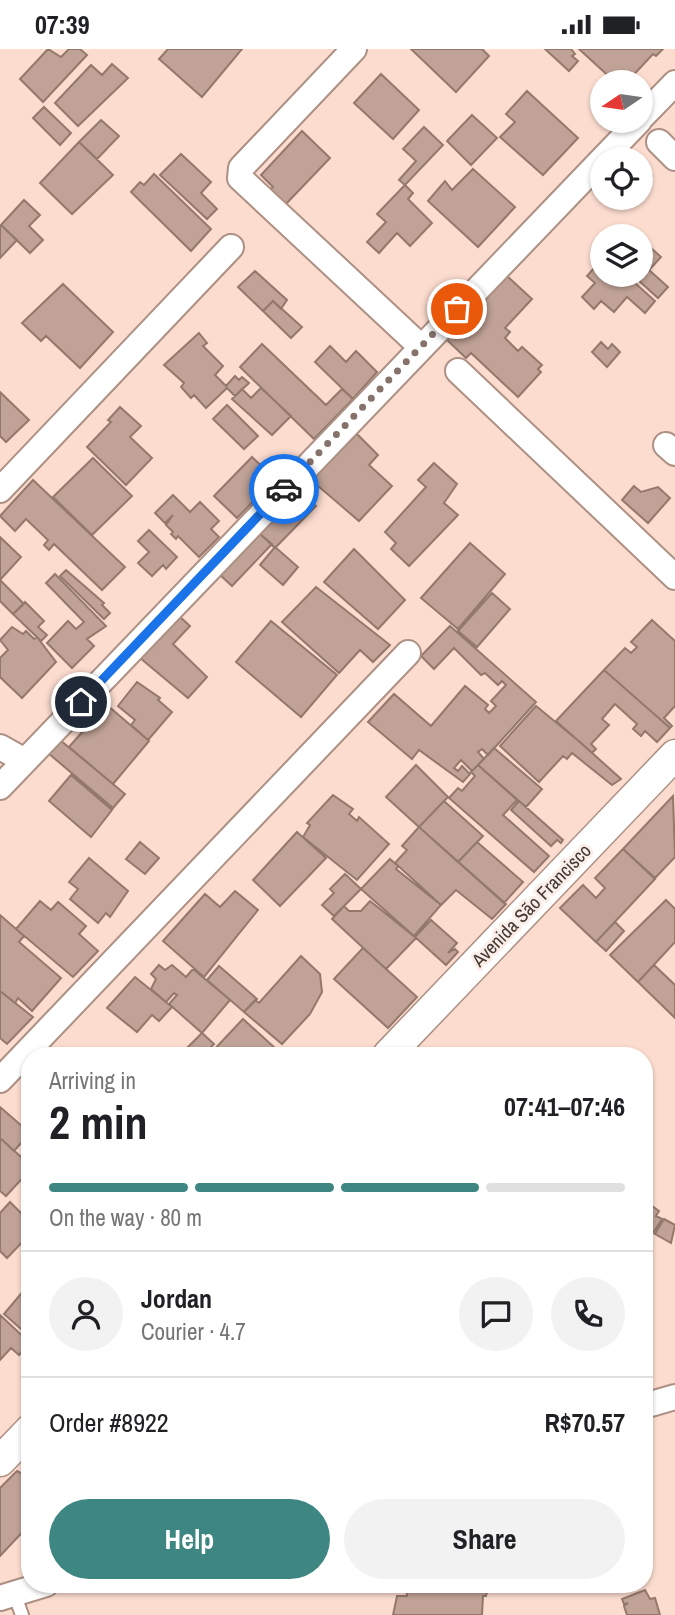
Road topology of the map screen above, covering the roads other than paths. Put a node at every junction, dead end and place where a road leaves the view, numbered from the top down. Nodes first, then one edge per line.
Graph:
1 (354, 49) edge
2 (675, 83) edge
3 (653, 106) edge
4 (627, 133) edge
5 (231, 247) dead end
6 (420, 346) junction
7 (458, 371) dead end
8 (0, 490) edge
9 (675, 577) edge
10 (408, 653) dead end
11 (0, 747) edge
12 (25, 761) junction
13 (672, 765) edge
14 (0, 787) edge
15 (32, 1047) edge
16 (396, 1047) edge
17 (21, 1058) edge
18 (0, 1080) edge
19 (675, 1397) edge
20 (653, 1403) edge
21 (21, 1439) edge
22 (0, 1461) edge
23 (29, 1593) edge
24 (12, 1602) edge

1 - 6 street
2 - 3 street
4 - 6 street
5 - 8 street
6 - 12 street
7 - 9 street
10 - 15 street
11 - 12 street
12 - 14 street
13 - 16 street, Avenida São Francisco
17 - 18 street
19 - 20 street
21 - 22 street
23 - 24 street

